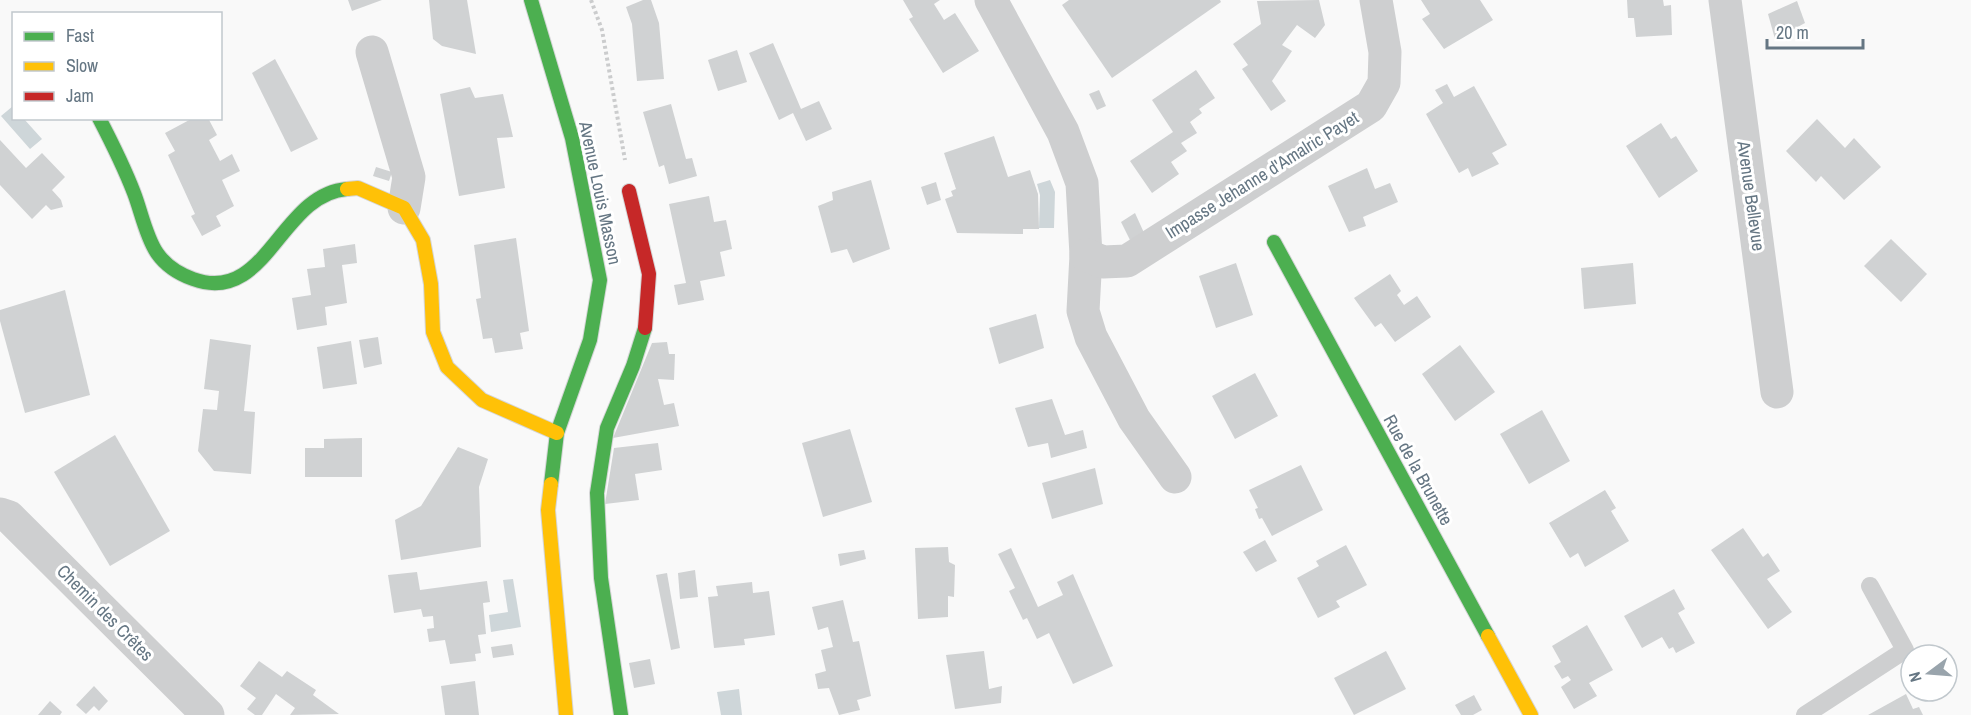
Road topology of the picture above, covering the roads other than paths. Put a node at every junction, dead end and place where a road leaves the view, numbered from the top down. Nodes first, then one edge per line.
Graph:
1 (531, 0) edge
2 (991, 0) edge
3 (1376, 0) edge
4 (1725, 0) edge
5 (372, 52) dead end
6 (100, 120) edge
7 (629, 191) road end
8 (404, 208) junction
9 (1274, 242) dead end
10 (1086, 255) junction
11 (1777, 392) dead end
12 (557, 433) junction
13 (1175, 477) dead end
14 (0, 514) edge
15 (1870, 586) dead end
16 (624, 712) edge
17 (208, 715) edge
18 (566, 715) edge
19 (1531, 715) edge
20 (1805, 715) edge

1 - 12 street, Avenue Louis Masson
2 - 10 street
3 - 10 street, Impasse Jehanne d'Amalric Payet
4 - 11 street, Avenue Bellevue
5 - 8 street
6 - 8 street
7 - 16 street, Avenue Louis Masson
8 - 12 street
9 - 19 street, Rue de la Brunette
10 - 13 street
12 - 18 street, Avenue Louis Masson
14 - 17 street, Chemin des Crêtes
15 - 20 lane

